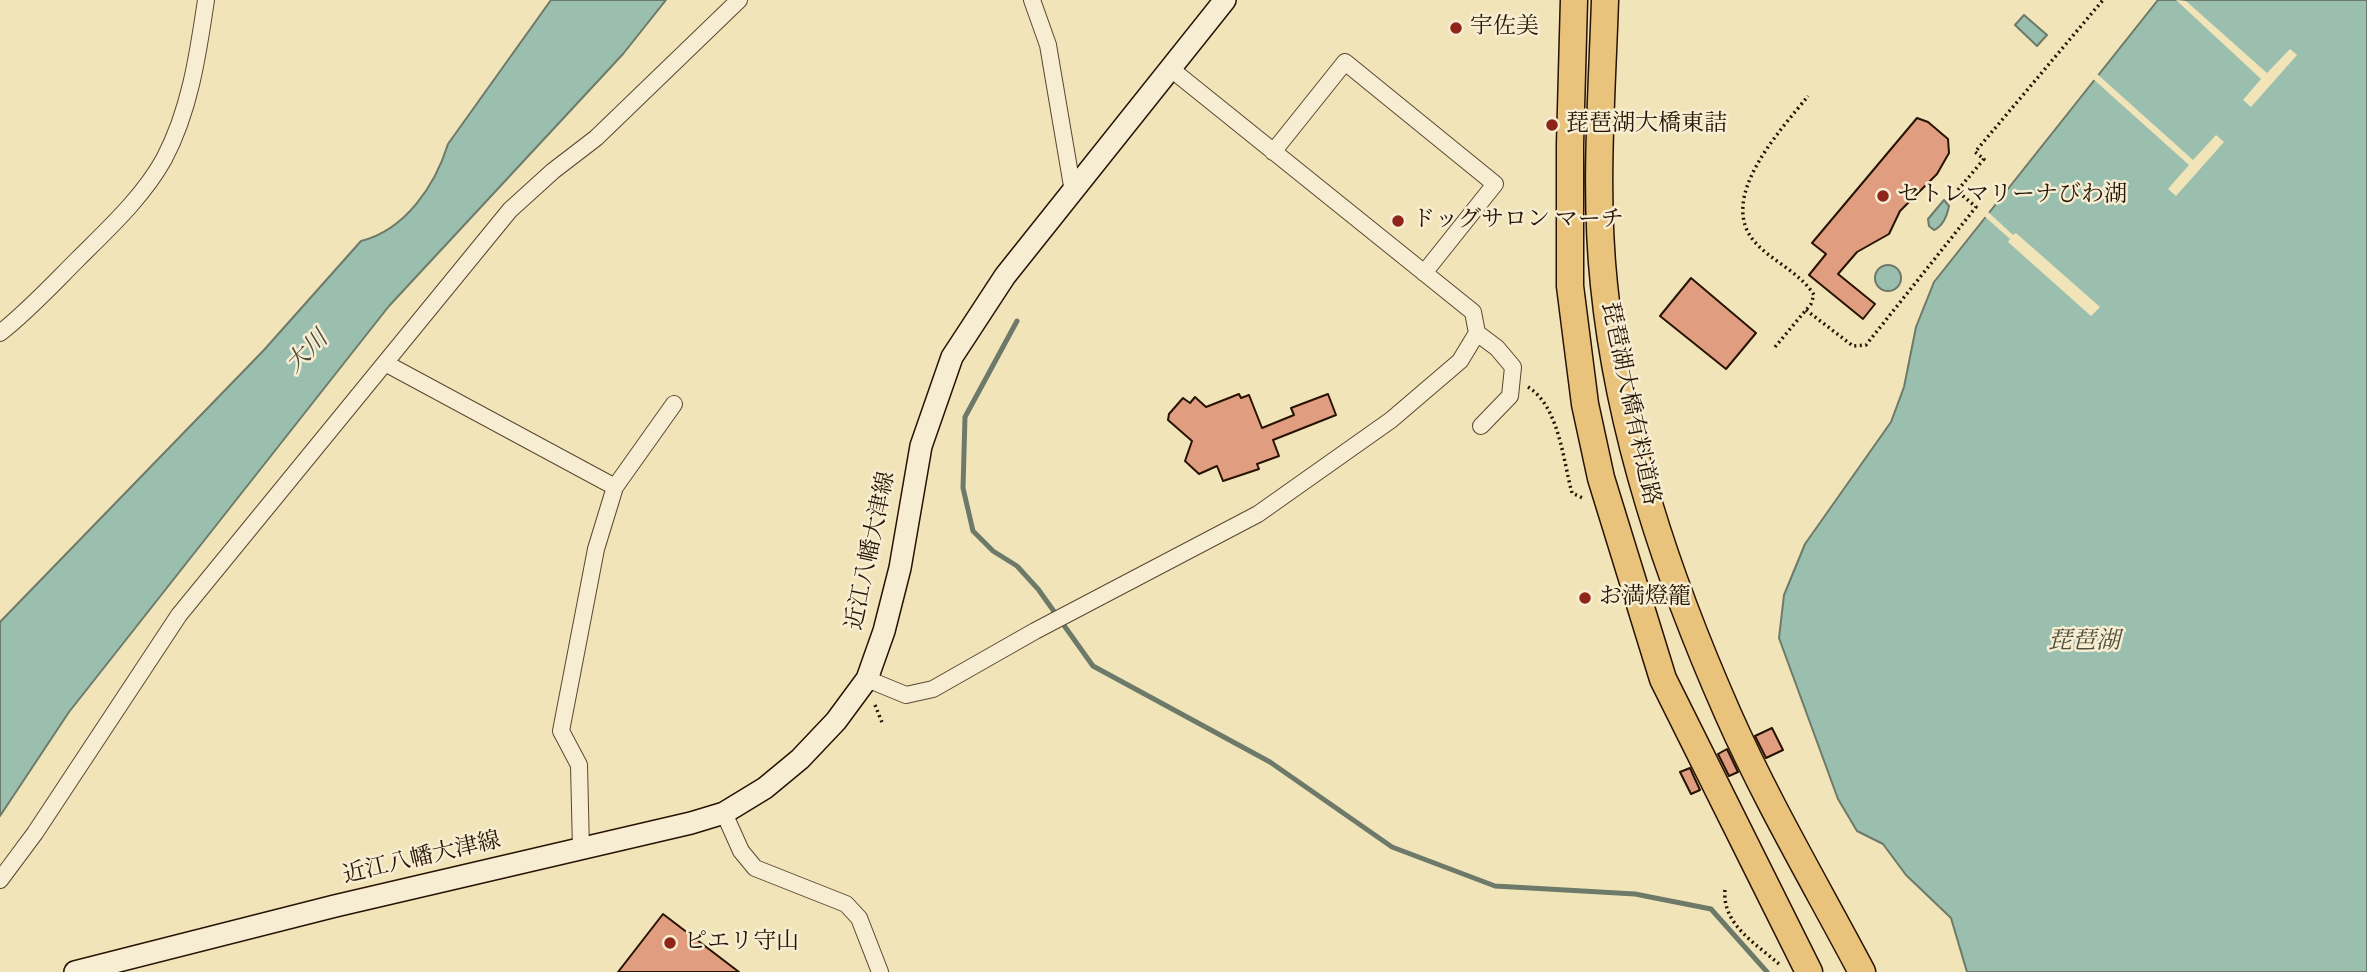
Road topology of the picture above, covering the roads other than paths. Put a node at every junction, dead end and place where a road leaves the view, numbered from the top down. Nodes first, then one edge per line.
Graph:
1 (206, 0) edge
2 (739, 0) edge
3 (1032, 0) edge
4 (1225, 0) edge
5 (1574, 0) edge
6 (1605, 0) edge
7 (1171, 69) junction
8 (1273, 152) junction
9 (1073, 192) junction
10 (1424, 273) junction
11 (0, 333) edge
12 (1478, 334) junction
13 (385, 363) junction
14 (674, 404) dead end
15 (1481, 426) dead end
16 (615, 487) junction
17 (867, 679) junction
18 (723, 813) junction
19 (581, 849) junction
20 (0, 880) edge
21 (75, 972) edge
22 (880, 972) edge
23 (1809, 972) edge
24 (1862, 972) edge

1 - 11 street
2 - 13 street
3 - 9 street
4 - 7 main road, 近江八幡大津線
5 - 23 highway, 琵琶湖大橋有料道路
6 - 24 highway, 琵琶湖大橋有料道路
7 - 8 street
7 - 9 main road, 近江八幡大津線
8 - 10 street
8 - 10 street
9 - 17 main road, 近江八幡大津線
10 - 12 street
12 - 15 street
12 - 17 street
13 - 16 street
13 - 20 street
14 - 16 street
16 - 19 street
17 - 18 main road, 近江八幡大津線
18 - 19 main road, 近江八幡大津線
18 - 22 street
19 - 21 main road, 近江八幡大津線

